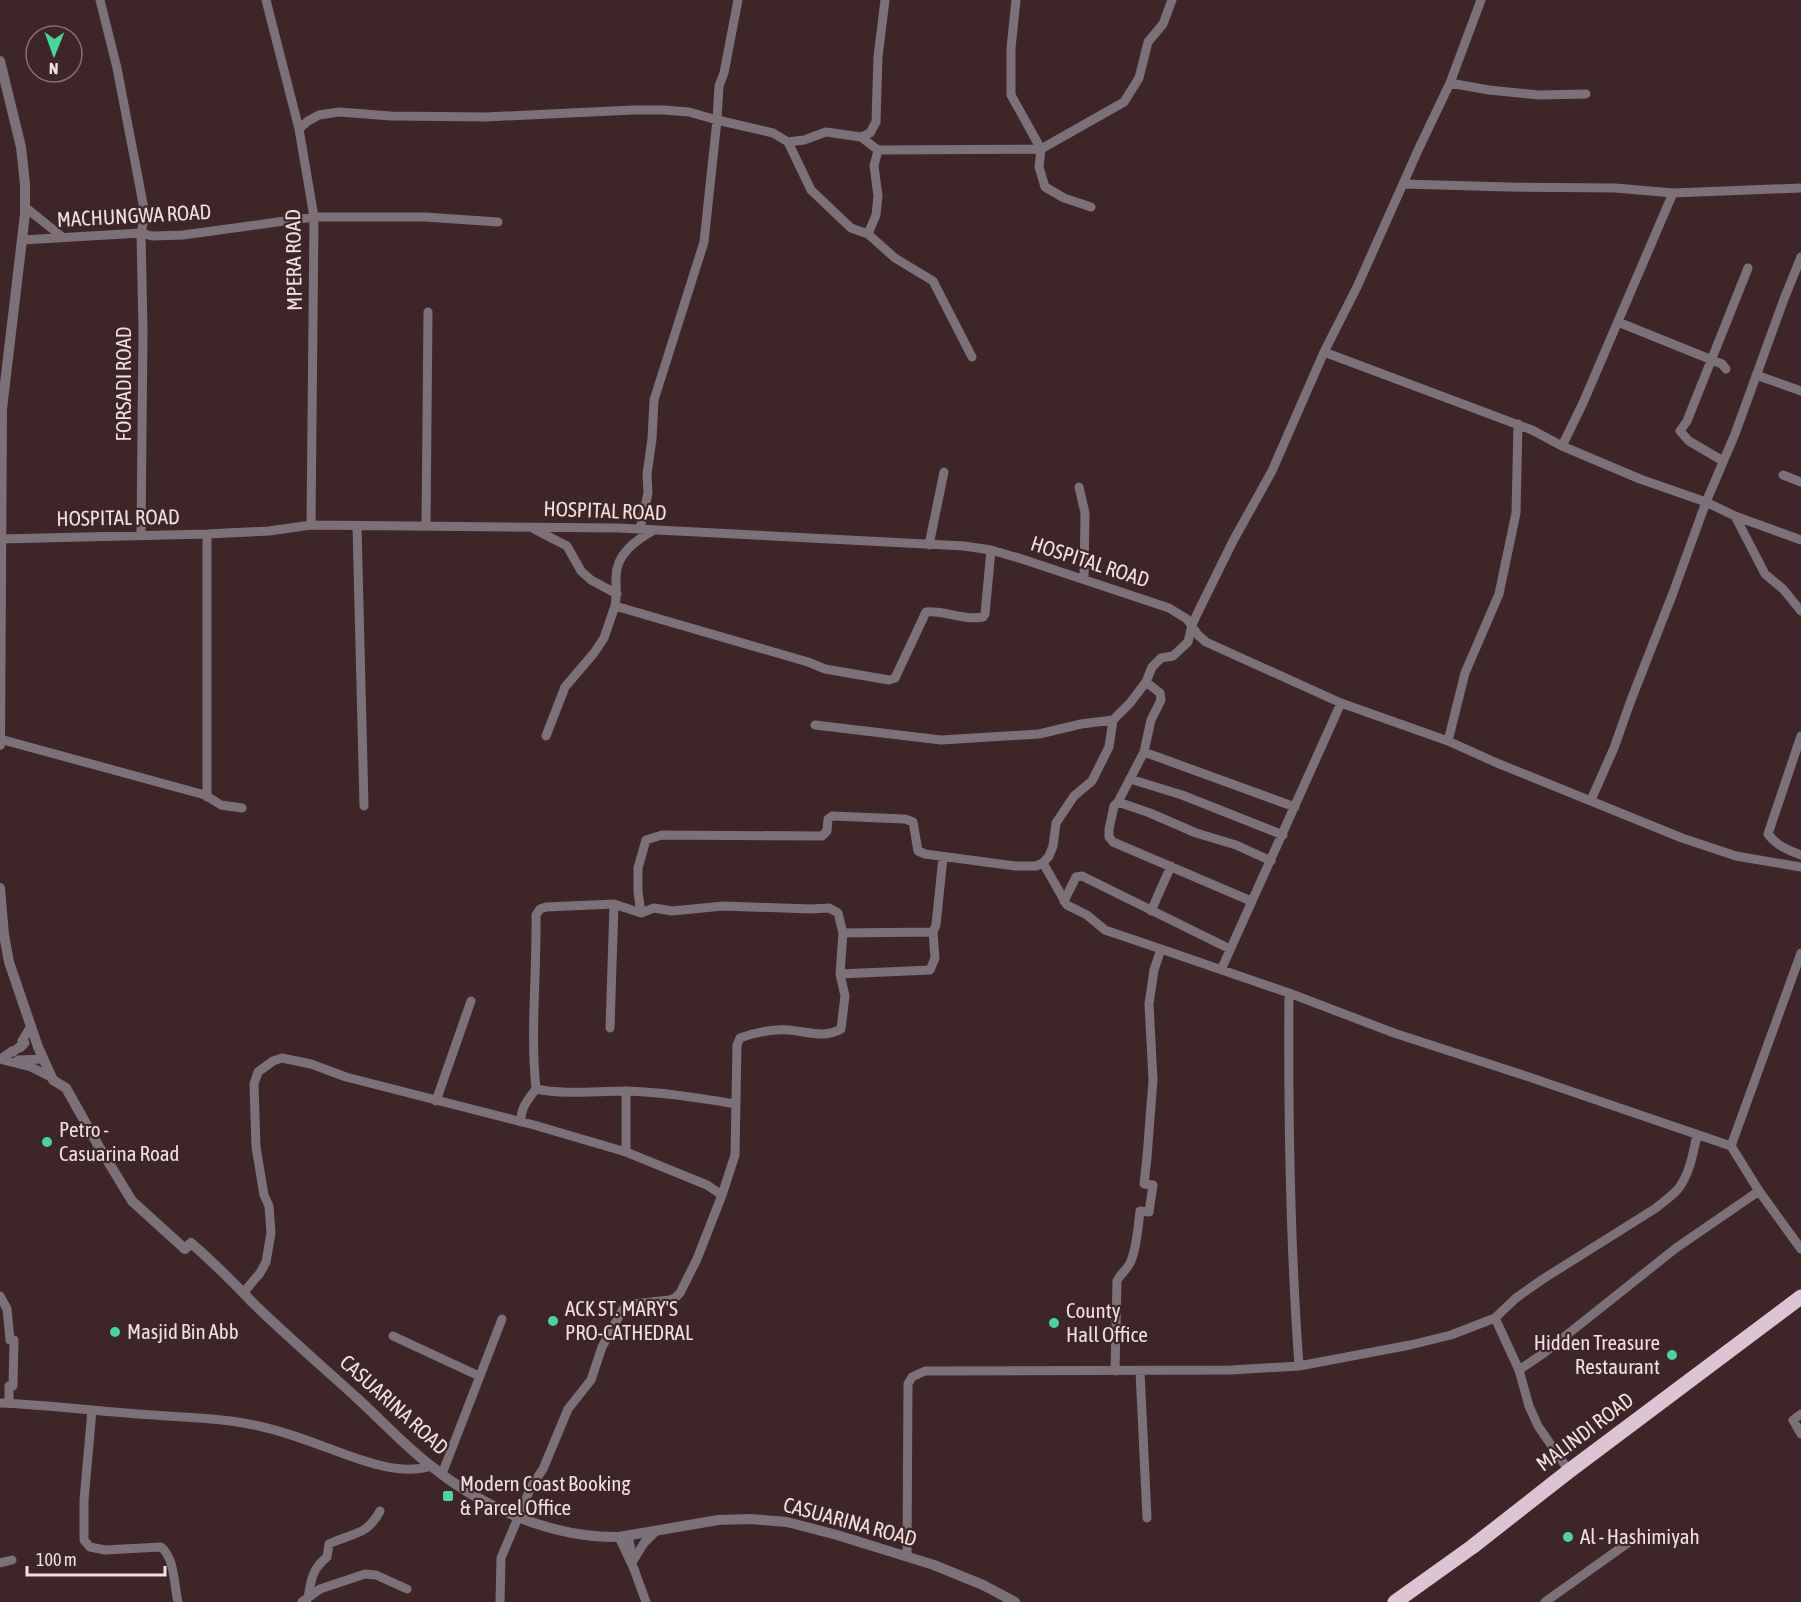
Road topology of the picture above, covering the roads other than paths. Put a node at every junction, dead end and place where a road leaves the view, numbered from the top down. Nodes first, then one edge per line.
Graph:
1 (100, 0) edge
2 (266, 0) edge
3 (738, 0) edge
4 (885, 0) edge
5 (1016, 0) edge
6 (1172, 0) edge
7 (1481, 0) edge
8 (0, 61) edge
9 (1450, 83) junction
10 (1586, 94) dead end
11 (717, 120) junction
12 (299, 129) junction
13 (861, 138) junction
14 (788, 142) junction
15 (1041, 149) junction
16 (878, 150) junction
17 (1403, 184) junction
18 (1801, 188) edge
19 (1672, 193) junction
20 (25, 207) junction
21 (1091, 207) dead end
22 (314, 217) junction
23 (498, 222) dead end
24 (141, 233) junction
25 (868, 234) junction
26 (61, 236) junction
27 (22, 240) junction
28 (1801, 257) edge
29 (1748, 268) dead end
30 (428, 312) dead end
31 (1618, 322) junction
32 (1324, 352) junction
33 (972, 357) dead end
34 (1710, 360) junction
35 (1726, 369) dead end
36 (1756, 375) junction
37 (1801, 391) edge
38 (1518, 424) junction
39 (1562, 446) junction
40 (1723, 461) junction
41 (944, 472) dead end
42 (1783, 475) dead end
43 (1801, 482) edge
44 (1079, 487) dead end
45 (1706, 502) junction
46 (1735, 516) junction
47 (311, 525) junction
48 (357, 525) junction
49 (426, 526) junction
50 (531, 527) junction
51 (640, 529) junction
52 (654, 530) junction
53 (207, 534) junction
54 (141, 535) junction
55 (1, 539) edge
56 (1801, 540) edge
57 (929, 545) junction
58 (991, 550) junction
59 (1084, 579) junction
60 (617, 594) junction
61 (615, 606) junction
62 (1801, 611) edge
63 (1192, 625) junction
64 (1146, 682) junction
65 (1341, 703) junction
66 (1113, 720) junction
67 (815, 724) dead end
68 (546, 736) dead end
69 (1801, 736) edge
70 (0, 739) edge
71 (1448, 741) junction
72 (0, 745) edge
73 (1144, 752) junction
74 (1130, 779) junction
75 (207, 797) junction
76 (1591, 800) junction
77 (1118, 802) junction
78 (364, 806) dead end
79 (1295, 807) junction
80 (242, 808) dead end
81 (1283, 835) junction
82 (1801, 855) edge
83 (943, 857) junction
84 (1271, 861) junction
85 (1043, 863) junction
86 (1171, 866) junction
87 (1801, 867) edge
88 (0, 888) edge
89 (1064, 901) junction
90 (1251, 901) junction
91 (614, 904) junction
92 (1151, 911) junction
93 (640, 913) junction
94 (933, 932) junction
95 (843, 933) junction
96 (1161, 949) junction
97 (1230, 949) junction
98 (1801, 953) edge
99 (1221, 970) junction
100 (840, 974) junction
101 (1289, 993) junction
102 (471, 1000) dead end
103 (31, 1026) junction
104 (610, 1028) dead end
105 (38, 1047) junction
106 (1, 1059) edge
107 (42, 1059) junction
108 (51, 1077) junction
109 (536, 1089) junction
110 (626, 1091) junction
111 (436, 1101) junction
112 (736, 1104) junction
113 (522, 1122) junction
114 (1697, 1135) junction
115 (1731, 1146) junction
116 (626, 1152) junction
117 (1759, 1191) junction
118 (722, 1195) junction
119 (1801, 1249) edge
120 (244, 1293) junction
121 (0, 1296) edge
122 (1800, 1299) edge
123 (502, 1318) dead end
124 (1496, 1318) junction
125 (393, 1336) dead end
126 (1299, 1366) junction
127 (1519, 1370) junction
128 (1115, 1371) junction
129 (1140, 1371) junction
130 (479, 1377) junction
131 (5, 1403) edge
132 (92, 1410) junction
133 (1801, 1414) edge
134 (1801, 1434) edge
135 (430, 1466) junction
136 (1569, 1471) junction
137 (442, 1474) junction
138 (380, 1511) dead end
139 (519, 1517) junction
140 (1147, 1518) dead end
141 (656, 1531) junction
142 (1639, 1534) dead end
143 (624, 1536) junction
144 (603, 1537) junction
145 (907, 1557) junction
146 (12, 1560) dead end
147 (631, 1562) junction
148 (0, 1563) edge
149 (407, 1589) dead end
150 (305, 1600) edge
151 (1403, 1600) edge
152 (177, 1602) edge
153 (500, 1602) edge
154 (646, 1602) edge
155 (1015, 1602) edge
156 (1545, 1602) edge

1 - 24 street, FORSADI ROAD
2 - 12 street, MPERA ROAD
3 - 11 street
4 - 13 street
5 - 15 street
6 - 15 street
7 - 9 street
8 - 20 street
9 - 10 street
9 - 17 street
11 - 12 street
11 - 14 street
11 - 51 street
12 - 22 street, MPERA ROAD
13 - 14 street
13 - 16 street
14 - 25 street
15 - 16 street
15 - 21 street
16 - 25 street
17 - 19 street
17 - 32 street
18 - 19 street
19 - 31 street
20 - 26 street
20 - 27 street
22 - 23 street, MACHUNGWA ROAD
22 - 24 street, MACHUNGWA ROAD
22 - 47 street, MPERA ROAD
24 - 26 street, MACHUNGWA ROAD
24 - 54 street, FORSADI ROAD
25 - 33 street
26 - 27 street, MACHUNGWA ROAD
27 - 55 street
28 - 36 street
29 - 34 street
30 - 49 street
31 - 34 street
31 - 39 street
32 - 38 street
32 - 63 street
34 - 35 street
34 - 40 street
36 - 37 street
36 - 40 street
38 - 39 street
38 - 71 street
39 - 45 street
40 - 45 street
41 - 57 street
42 - 43 street
44 - 59 street
45 - 46 street
45 - 76 street
46 - 56 street
46 - 62 street
47 - 48 street, HOSPITAL ROAD
47 - 53 street, HOSPITAL ROAD
48 - 49 street, HOSPITAL ROAD
48 - 78 street
49 - 50 street, HOSPITAL ROAD
50 - 51 street, HOSPITAL ROAD
50 - 60 street
51 - 52 street, HOSPITAL ROAD
52 - 57 street, HOSPITAL ROAD
52 - 60 street
53 - 54 street, HOSPITAL ROAD
53 - 75 street
54 - 55 street, HOSPITAL ROAD
55 - 70 street
57 - 58 street, HOSPITAL ROAD
58 - 59 street, HOSPITAL ROAD
58 - 61 street
59 - 63 street, HOSPITAL ROAD
60 - 61 street
61 - 68 street
63 - 64 street
63 - 65 street, HOSPITAL ROAD
64 - 66 street
64 - 73 street
65 - 71 street, HOSPITAL ROAD
65 - 79 street
66 - 67 street
66 - 85 street
69 - 82 street
70 - 72 street
70 - 75 street
71 - 76 street, HOSPITAL ROAD
73 - 74 street
73 - 79 street
74 - 77 street
74 - 81 street
75 - 80 street
76 - 87 street, HOSPITAL ROAD
77 - 84 street
77 - 86 street
79 - 81 street
81 - 84 street
83 - 85 street
83 - 93 street
83 - 94 street
84 - 90 street
85 - 89 street
86 - 90 street
86 - 92 street
88 - 103 street, CASUARINA ROAD
89 - 92 street
89 - 96 street
90 - 97 street
91 - 93 street
91 - 104 street
91 - 109 street
92 - 97 street
93 - 95 street
94 - 95 street
94 - 100 street
95 - 100 street
96 - 99 street
96 - 128 street
97 - 99 street
98 - 115 street
99 - 101 street
100 - 112 street
101 - 114 street
101 - 126 street
102 - 111 street
103 - 105 street, CASUARINA ROAD
103 - 106 street
105 - 106 street
105 - 107 street, CASUARINA ROAD
106 - 107 street
106 - 108 street
107 - 108 street, CASUARINA ROAD
108 - 120 street, CASUARINA ROAD
109 - 110 street
109 - 113 street
110 - 112 street
110 - 116 street
111 - 113 street
111 - 120 street
112 - 118 street
113 - 116 street
114 - 115 street
114 - 124 street
115 - 117 street
116 - 118 street
117 - 119 street
117 - 127 street
118 - 139 street
120 - 135 street, CASUARINA ROAD
121 - 131 street
122 - 136 highway, MALINDI ROAD
123 - 130 street
124 - 126 street
124 - 127 street
125 - 130 street
126 - 129 street
127 - 136 street
128 - 129 street
128 - 145 street
129 - 140 street
130 - 137 street
131 - 132 street
132 - 135 street
132 - 152 street
133 - 134 street
135 - 137 street, CASUARINA ROAD
136 - 151 highway, MALINDI ROAD
137 - 139 street, CASUARINA ROAD
138 - 150 street
139 - 144 street, CASUARINA ROAD
139 - 153 street
141 - 143 street, CASUARINA ROAD
141 - 145 street, CASUARINA ROAD
141 - 147 street
142 - 156 street
143 - 144 street, CASUARINA ROAD
143 - 147 street
144 - 147 street
145 - 155 street, CASUARINA ROAD
146 - 148 street
147 - 154 street
149 - 150 street

